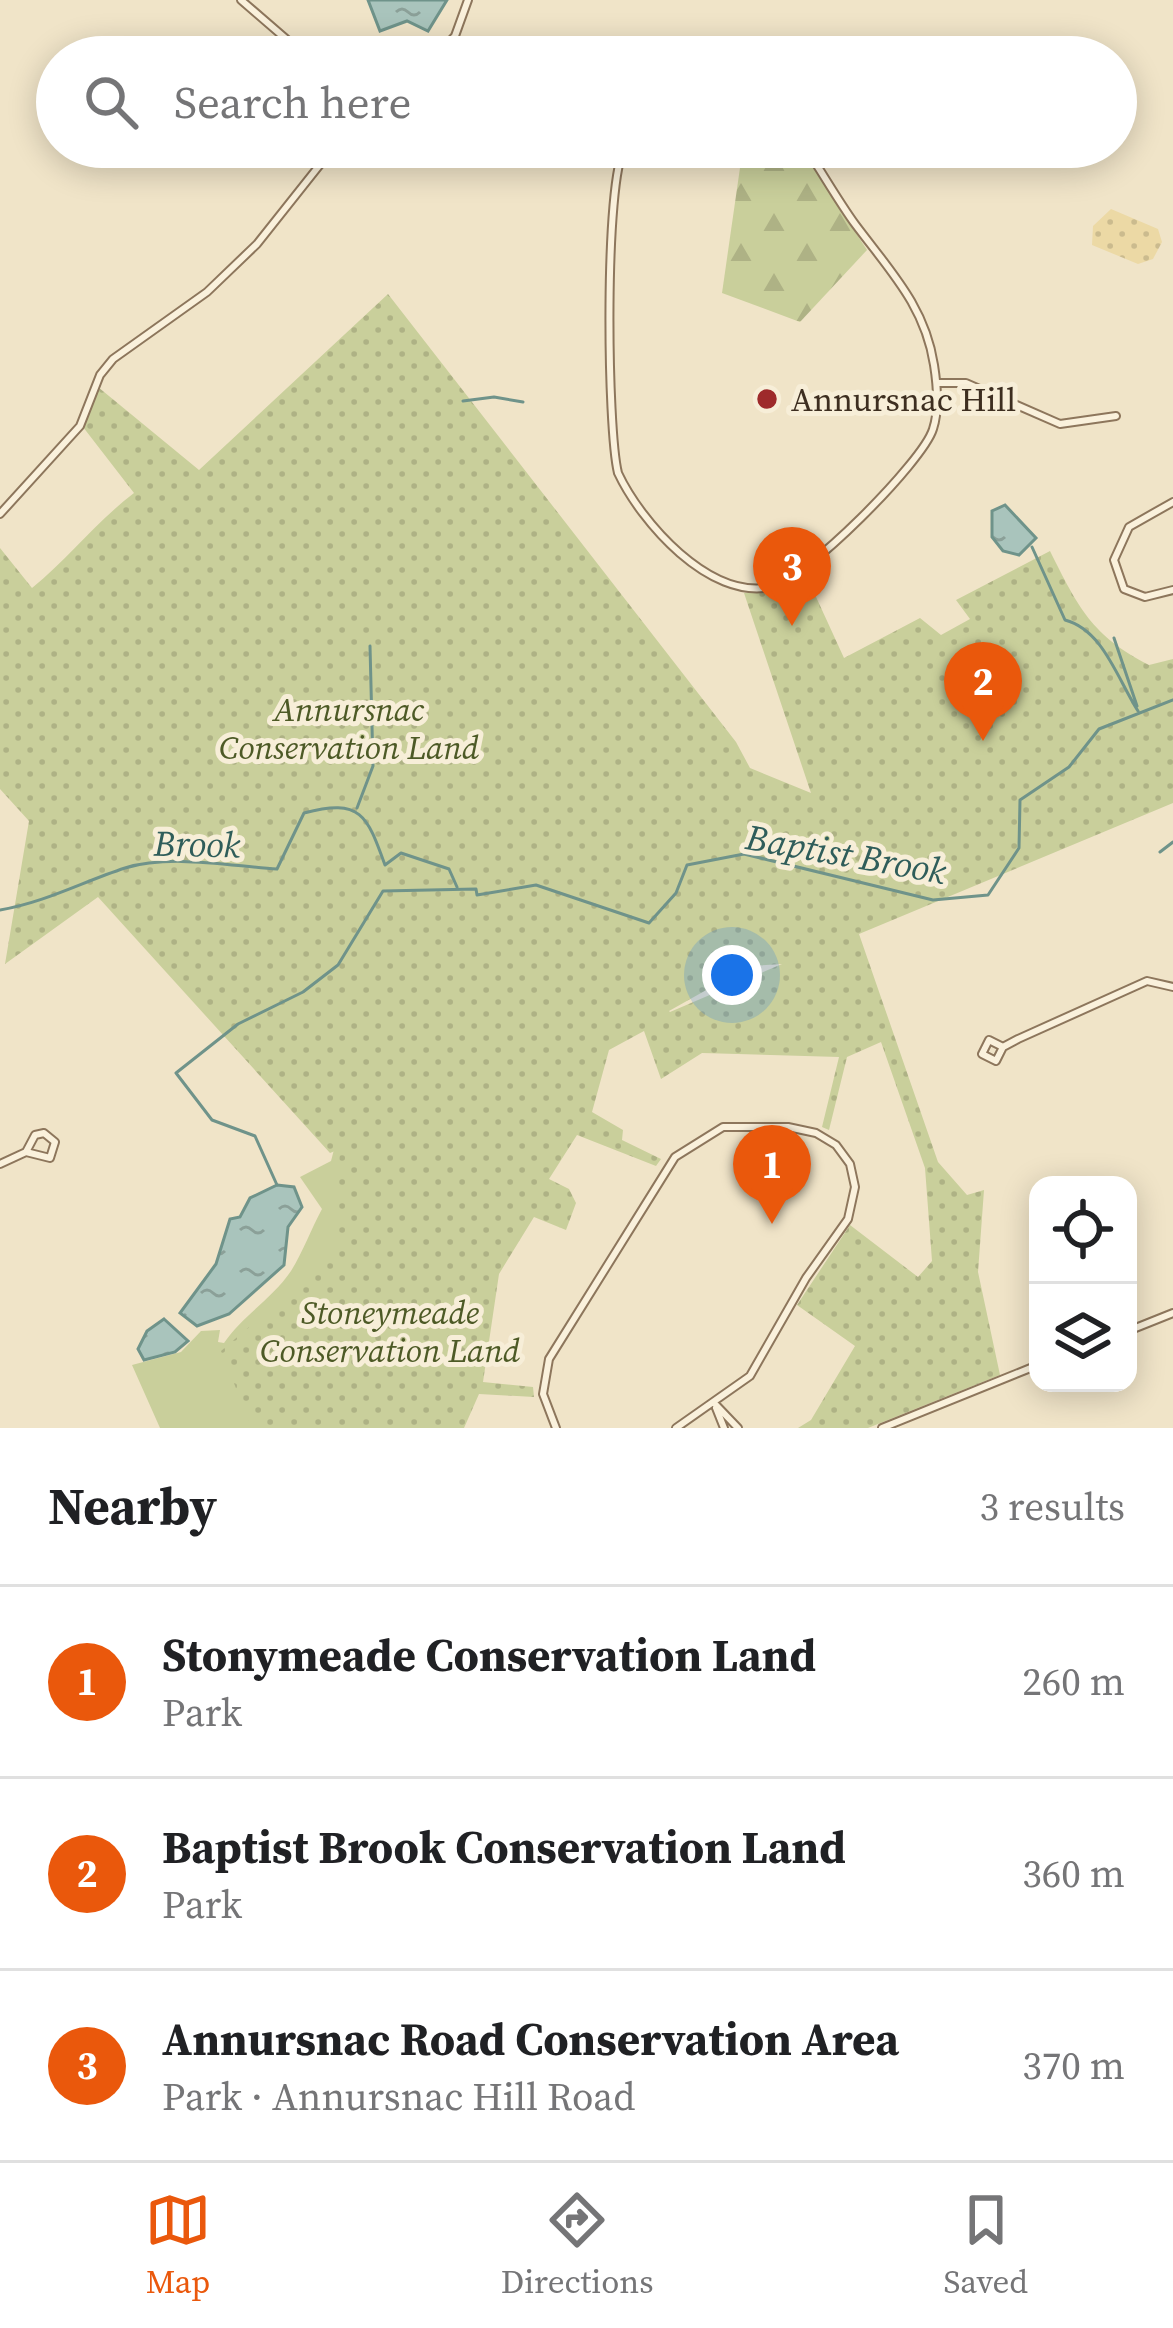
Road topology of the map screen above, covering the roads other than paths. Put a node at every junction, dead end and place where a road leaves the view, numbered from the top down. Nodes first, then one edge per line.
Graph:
1 (241, 0) edge
2 (468, 0) edge
3 (283, 36) edge
4 (454, 36) edge
5 (317, 168) edge
6 (617, 168) edge
7 (820, 168) edge
8 (935, 383) junction
9 (1116, 416) dead end
10 (1173, 502) edge
11 (0, 514) edge
12 (1173, 590) edge
13 (1173, 986) edge
14 (1003, 1047) dead end
15 (26, 1152) junction
16 (0, 1164) edge
17 (1173, 1313) edge
18 (1137, 1327) edge
19 (1029, 1369) edge
20 (715, 1404) junction
21 (556, 1428) edge
22 (676, 1428) edge
23 (724, 1428) edge
24 (738, 1428) edge
25 (882, 1428) edge

1 - 3 street
2 - 4 street
5 - 11 street
6 - 8 street
7 - 8 street
8 - 9 street
10 - 12 street
13 - 14 street
15 - 15 street
15 - 16 street
17 - 18 street
19 - 25 street
20 - 21 street
20 - 22 street
20 - 23 street
20 - 24 street

